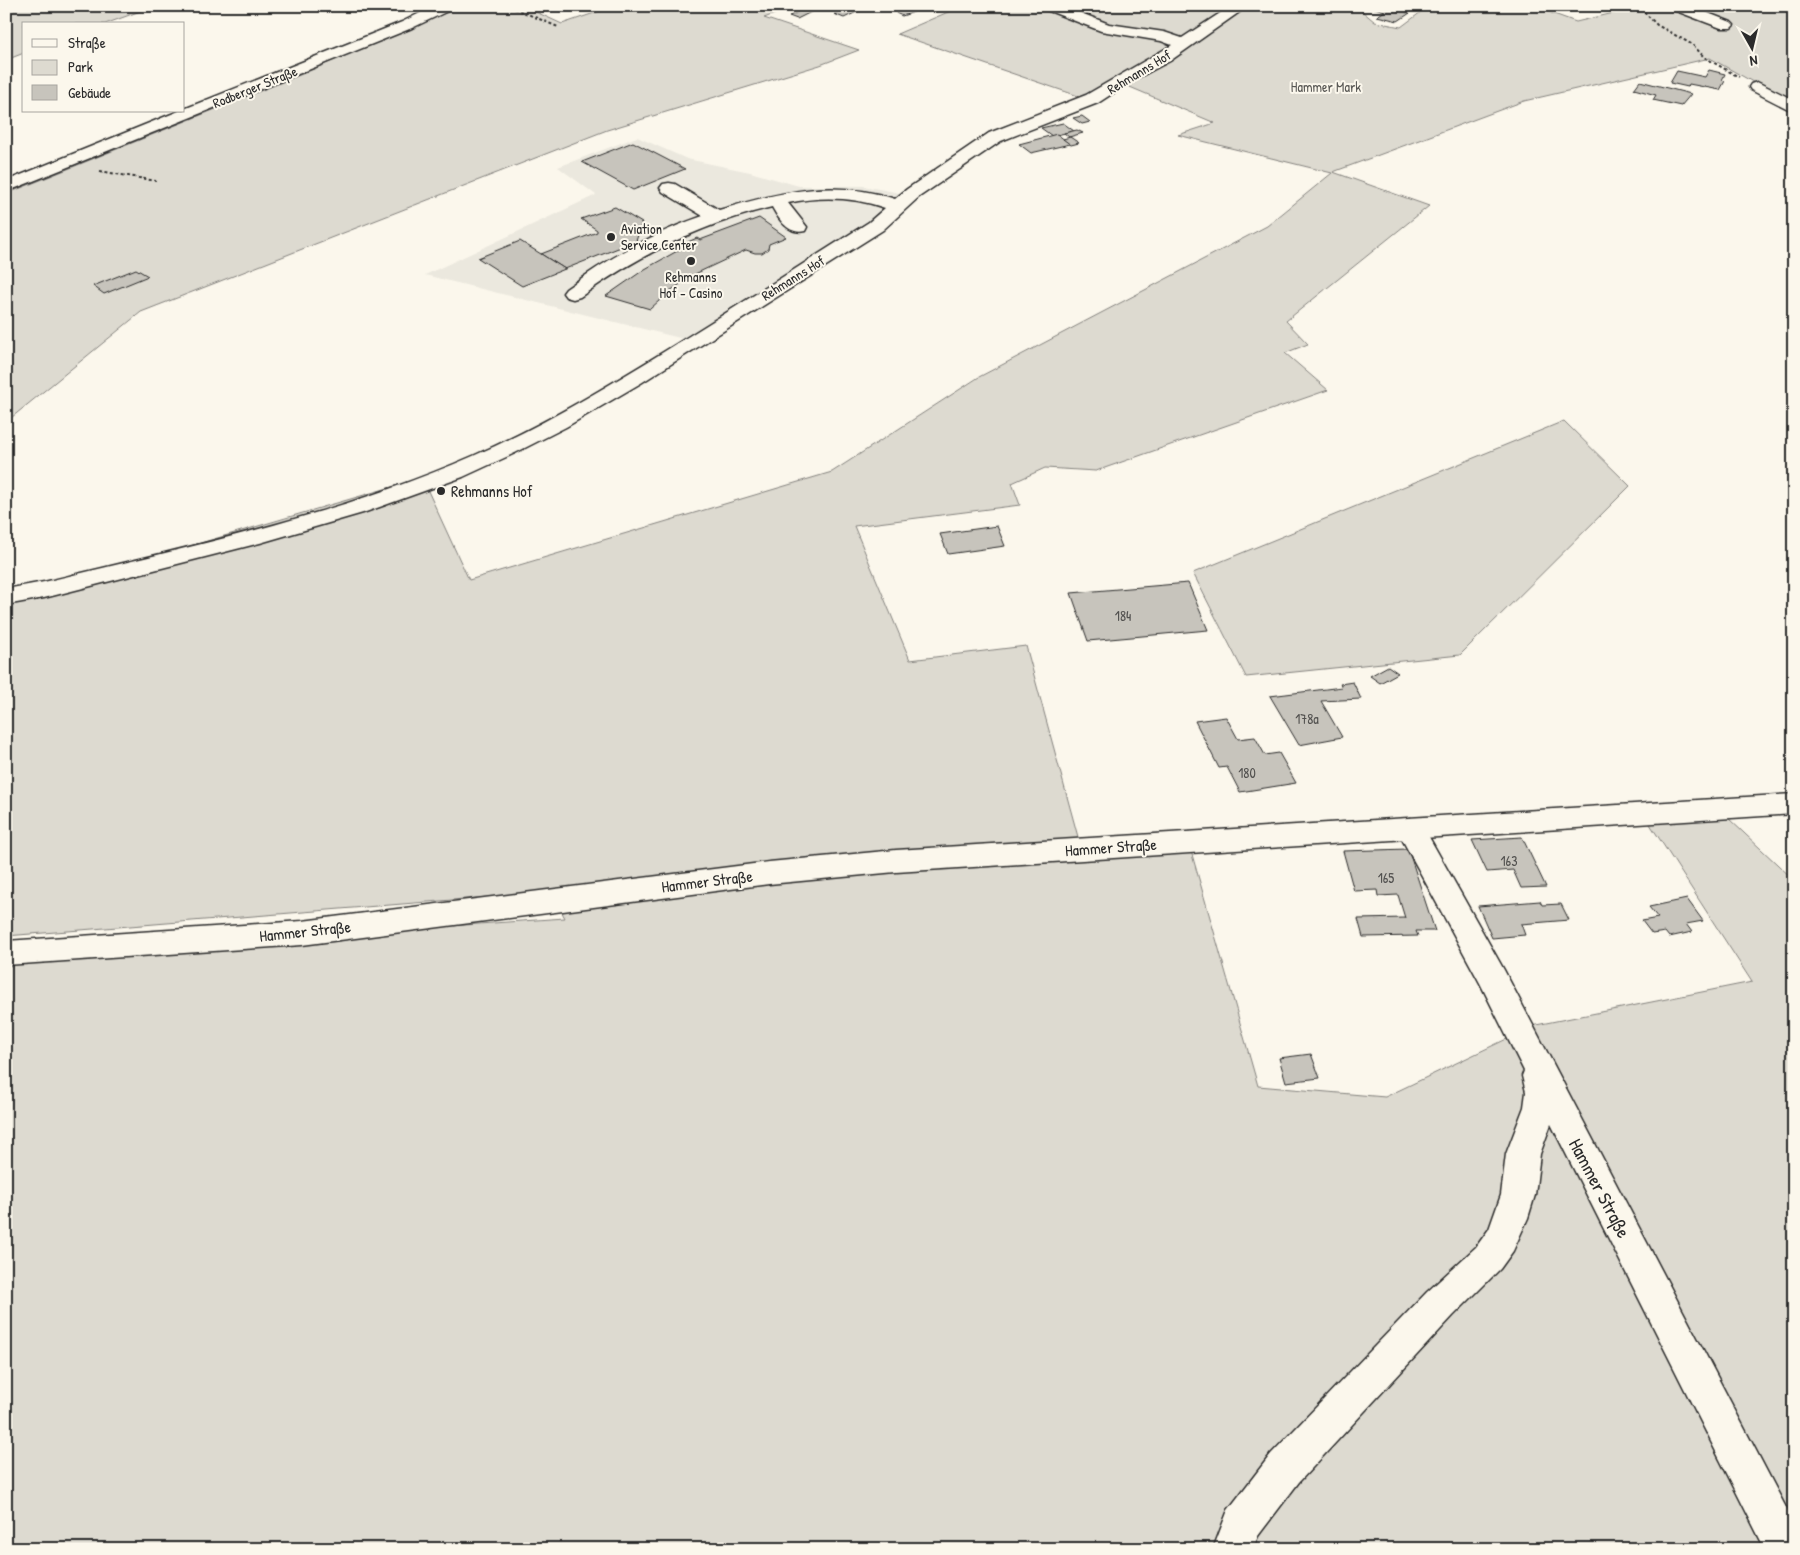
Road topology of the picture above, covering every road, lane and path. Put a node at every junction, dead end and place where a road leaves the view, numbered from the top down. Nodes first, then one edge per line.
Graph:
1 (447, 6) edge
2 (509, 6) edge
3 (1049, 6) edge
4 (1241, 6) edge
5 (1647, 6) edge
6 (1676, 6) edge
7 (1726, 25) dead end
8 (558, 27) dead end
9 (1183, 44) junction
10 (1757, 87) joint
11 (1794, 107) edge
12 (71, 161) junction
13 (156, 181) dead end
14 (6, 188) edge
15 (669, 188) dead end
16 (777, 200) junction
17 (898, 207) junction
18 (716, 216) junction
19 (798, 227) dead end
20 (573, 293) dead end
21 (6, 597) edge
22 (1794, 804) edge
23 (1410, 828) junction
24 (6, 953) edge
25 (1534, 1062) junction
26 (1233, 1549) edge
27 (1786, 1549) edge

1 - 12 street, Rodberger Straße
2 - 8 path
3 - 9 street
4 - 9 street, Rehmanns Hof
5 - 10 path
6 - 7 street
9 - 17 street, Rehmanns Hof
10 - 11 street
12 - 13 path
12 - 14 street, Rodberger Straße
15 - 18 street
16 - 17 street
16 - 18 street
16 - 19 street
17 - 21 street, Rehmanns Hof
18 - 20 street
22 - 23 street, Hammer Straße
23 - 24 street, Hammer Straße
23 - 25 street, Hammer Straße
25 - 26 street
25 - 27 street, Hammer Straße

